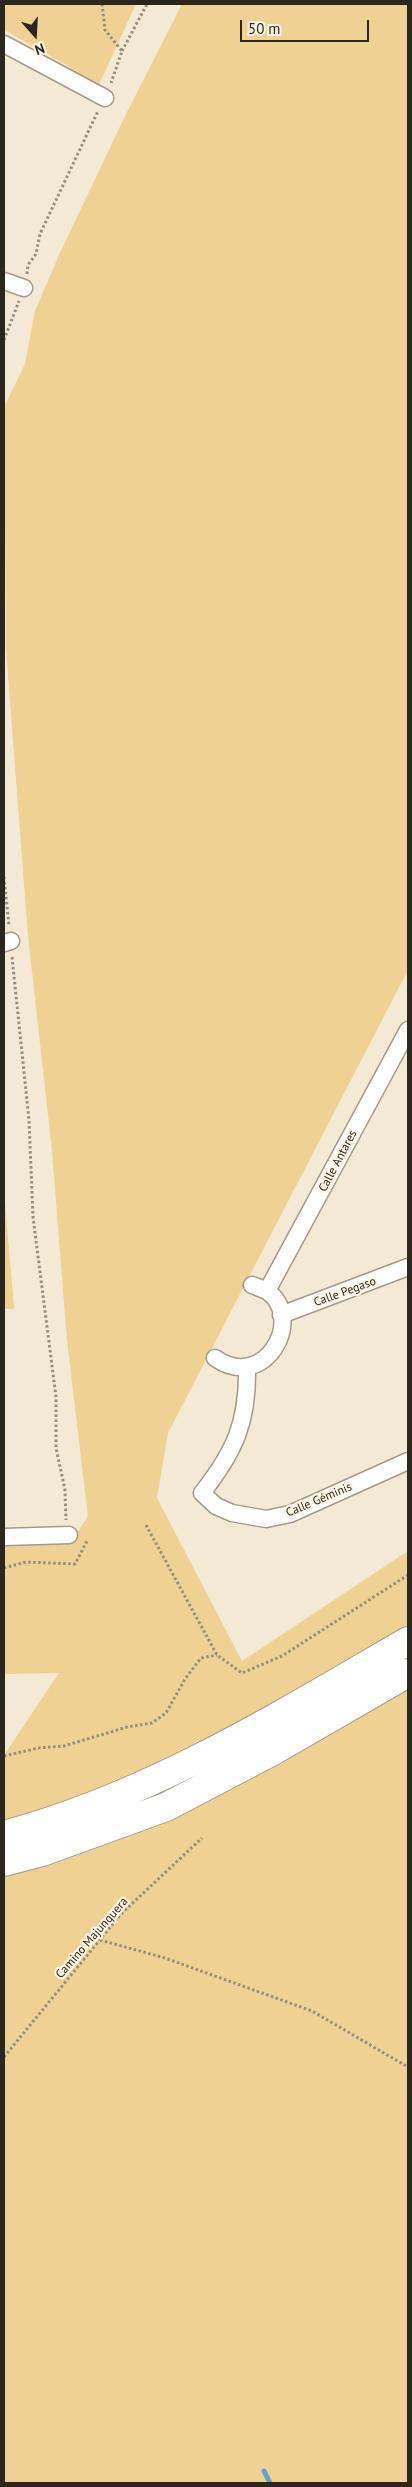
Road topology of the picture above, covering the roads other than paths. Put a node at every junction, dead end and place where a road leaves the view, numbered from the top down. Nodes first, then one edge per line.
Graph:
1 (4, 44) edge
2 (105, 98) road end
3 (4, 282) edge
4 (24, 288) road end
5 (408, 1030) edge
6 (408, 1267) edge
7 (281, 1315) junction
8 (215, 1358) dead end
9 (247, 1368) junction
10 (408, 1461) edge
11 (68, 1531) road end
12 (4, 1536) edge
13 (408, 1641) edge
14 (408, 1673) edge
15 (4, 1835) edge
16 (4, 1862) edge

1 - 2 street
3 - 4 street
5 - 7 street, Calle Antares
6 - 7 street, Calle Pegaso
7 - 9 street
8 - 9 street
9 - 10 street, Calle Géminis
11 - 12 street
13 - 15 highway
14 - 16 highway

